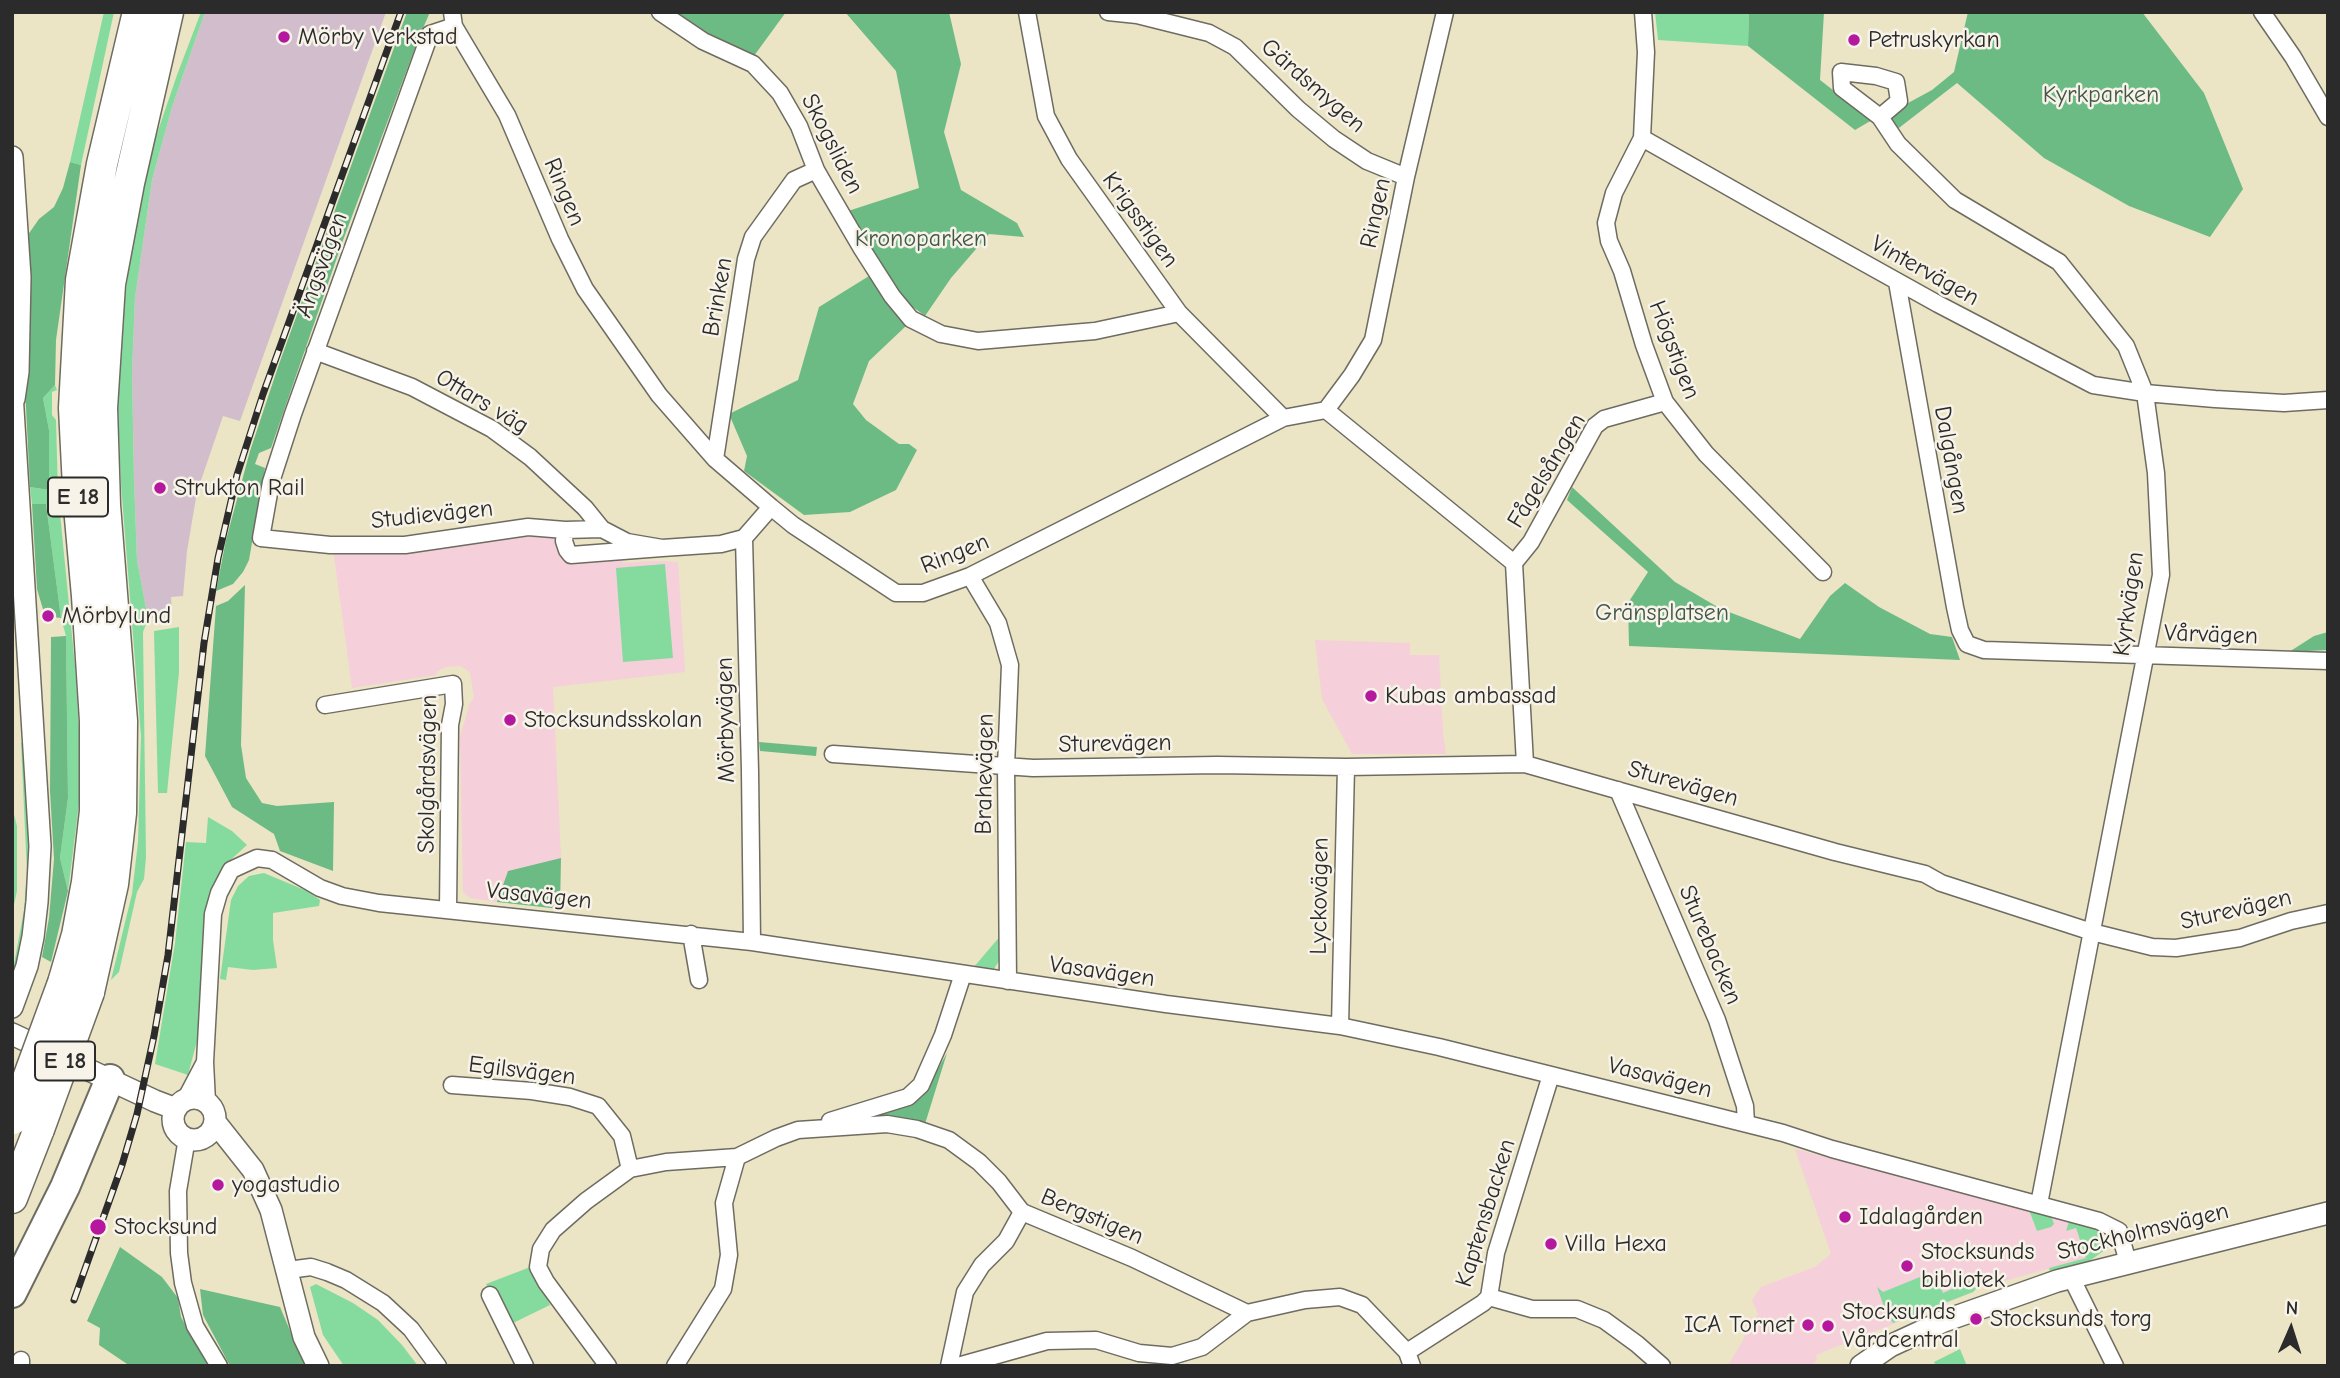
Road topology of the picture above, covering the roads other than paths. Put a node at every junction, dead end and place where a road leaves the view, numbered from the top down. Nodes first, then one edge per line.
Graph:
1 (138, 12) edge
2 (168, 12) edge
3 (190, 12) edge
4 (660, 12) edge
5 (1027, 12) edge
6 (1108, 12) edge
7 (1445, 12) edge
8 (1643, 12) edge
9 (2262, 12) edge
10 (453, 19) edge
11 (1880, 117) dead end
12 (2328, 117) edge
13 (141, 129) junction
14 (1642, 138) junction
15 (12, 157) edge
16 (816, 170) junction
17 (1406, 177) junction
18 (16, 277) edge
19 (1897, 282) junction
20 (1179, 313) junction
21 (315, 351) junction
22 (2145, 393) junction
23 (13, 396) edge
24 (2328, 400) edge
25 (1665, 402) junction
26 (1325, 411) junction
27 (1283, 418) junction
28 (715, 459) junction
29 (771, 507) junction
30 (602, 529) junction
31 (565, 530) junction
32 (261, 538) joint
33 (744, 538) junction
34 (662, 548) junction
35 (1514, 562) junction
36 (1823, 572) dead end
37 (970, 576) junction
38 (1967, 644) joint
39 (2145, 655) junction
40 (2328, 661) edge
41 (325, 705) dead end
42 (833, 754) dead end
43 (1525, 764) junction
44 (1006, 767) junction
45 (1346, 767) junction
46 (1618, 790) junction
47 (448, 910) junction
48 (2328, 913) edge
49 (2092, 932) junction
50 (691, 934) junction
51 (752, 942) junction
52 (963, 974) junction
53 (699, 980) dead end
54 (1009, 981) junction
55 (76, 988) junction
56 (12, 1007) edge
57 (1340, 1026) junction
58 (12, 1034) edge
59 (205, 1062) junction
60 (1551, 1075) junction
61 (110, 1079) junction
62 (452, 1085) dead end
63 (180, 1104) junction
64 (211, 1112) junction
65 (1746, 1123) junction
66 (22, 1124) edge
67 (799, 1130) junction
68 (187, 1138) junction
69 (737, 1157) junction
70 (630, 1169) junction
71 (12, 1198) edge
72 (2039, 1205) junction
73 (1022, 1212) junction
74 (2328, 1213) edge
75 (2128, 1262) junction
76 (288, 1270) junction
77 (2071, 1278) junction
78 (12, 1293) edge
79 (490, 1295) dead end
80 (1489, 1297) junction
81 (1247, 1313) junction
82 (1410, 1359) edge
83 (219, 1366) edge
84 (318, 1366) edge
85 (438, 1366) edge
86 (525, 1366) edge
87 (608, 1366) edge
88 (675, 1366) edge
89 (949, 1366) edge
90 (958, 1366) edge
91 (1662, 1366) edge
92 (1861, 1366) edge
93 (2115, 1366) edge

1 - 55 highway, E 18
2 - 13 highway, E 18
3 - 13 highway
4 - 16 street, Skogsliden
5 - 20 street, Krigsstigen
6 - 17 street, Gärdsmygen
7 - 17 street, Ringen
8 - 14 street
9 - 12 street
10 - 21 street, Ängsvägen
10 - 28 street, Ringen
11 - 22 street, Kyrkvägen
13 - 55 highway, E 18
14 - 19 street, Vintervägen
14 - 25 street, Högstigen
15 - 18 street
16 - 20 street, Skogsliden
16 - 28 street, Brinken
17 - 26 street, Ringen
18 - 23 street
19 - 22 street, Vintervägen
19 - 38 street, Dalgången
20 - 27 street, Krigsstigen
21 - 30 street, Ottars väg
21 - 32 street, Ängsvägen
22 - 24 street, Vintervägen
22 - 39 street, Kyrkvägen
23 - 56 street
25 - 35 street, Fågelsången
25 - 36 street, Högstigen
26 - 27 street, Ringen
26 - 35 street
27 - 37 street, Ringen
28 - 29 street, Ringen
29 - 33 street
29 - 37 street, Ringen
30 - 31 street, Studievägen
30 - 34 street, Studievägen
31 - 32 street, Studievägen
31 - 34 street, Studievägen
33 - 34 street, Studievägen
33 - 51 street, Mörbyvägen
35 - 43 street
37 - 44 street, Brahevägen
38 - 39 street, Vårvägen
39 - 40 street, Vårvägen
39 - 49 street, Kyrkvägen
41 - 47 street, Skolgårdsvägen
42 - 44 street, Sturevägen
43 - 45 street, Sturevägen
43 - 46 street, Sturevägen
44 - 45 street, Sturevägen
44 - 54 street, Brahevägen
45 - 57 street, Lyckovägen
46 - 49 street, Sturevägen
46 - 65 street, Sturebacken
47 - 50 street, Vasavägen
47 - 59 street, Vasavägen
48 - 49 street, Sturevägen
49 - 72 street, Kyrkvägen
50 - 51 street, Vasavägen
50 - 53 street
51 - 52 street, Vasavägen
52 - 54 street, Vasavägen
52 - 67 street
54 - 57 street, Vasavägen
55 - 66 highway, E 18, bridge
57 - 60 street, Vasavägen
58 - 61 street
59 - 63 street, Vasavägen
59 - 64 street, Vasavägen
60 - 65 street, Vasavägen
60 - 80 street, Kaptensbacken
61 - 63 street
61 - 78 highway
62 - 70 street, Egilsvägen
63 - 64 street
63 - 68 street
64 - 68 street
64 - 76 street
65 - 72 street, Vasavägen
66 - 71 highway, E 18
67 - 69 street, Bergstigen
67 - 73 street, Bergstigen
68 - 83 street
69 - 70 street
69 - 88 street
70 - 87 street
72 - 75 street, Vasavägen
73 - 81 street, Bergstigen
73 - 89 street
74 - 75 street, Stockholmsvägen
75 - 77 street, Stockholmsvägen
76 - 84 street
76 - 85 street
77 - 92 street, Stockholmsvägen
77 - 93 street
79 - 86 street
80 - 82 street, Kaptensbacken
80 - 91 street
81 - 82 street
81 - 90 street

